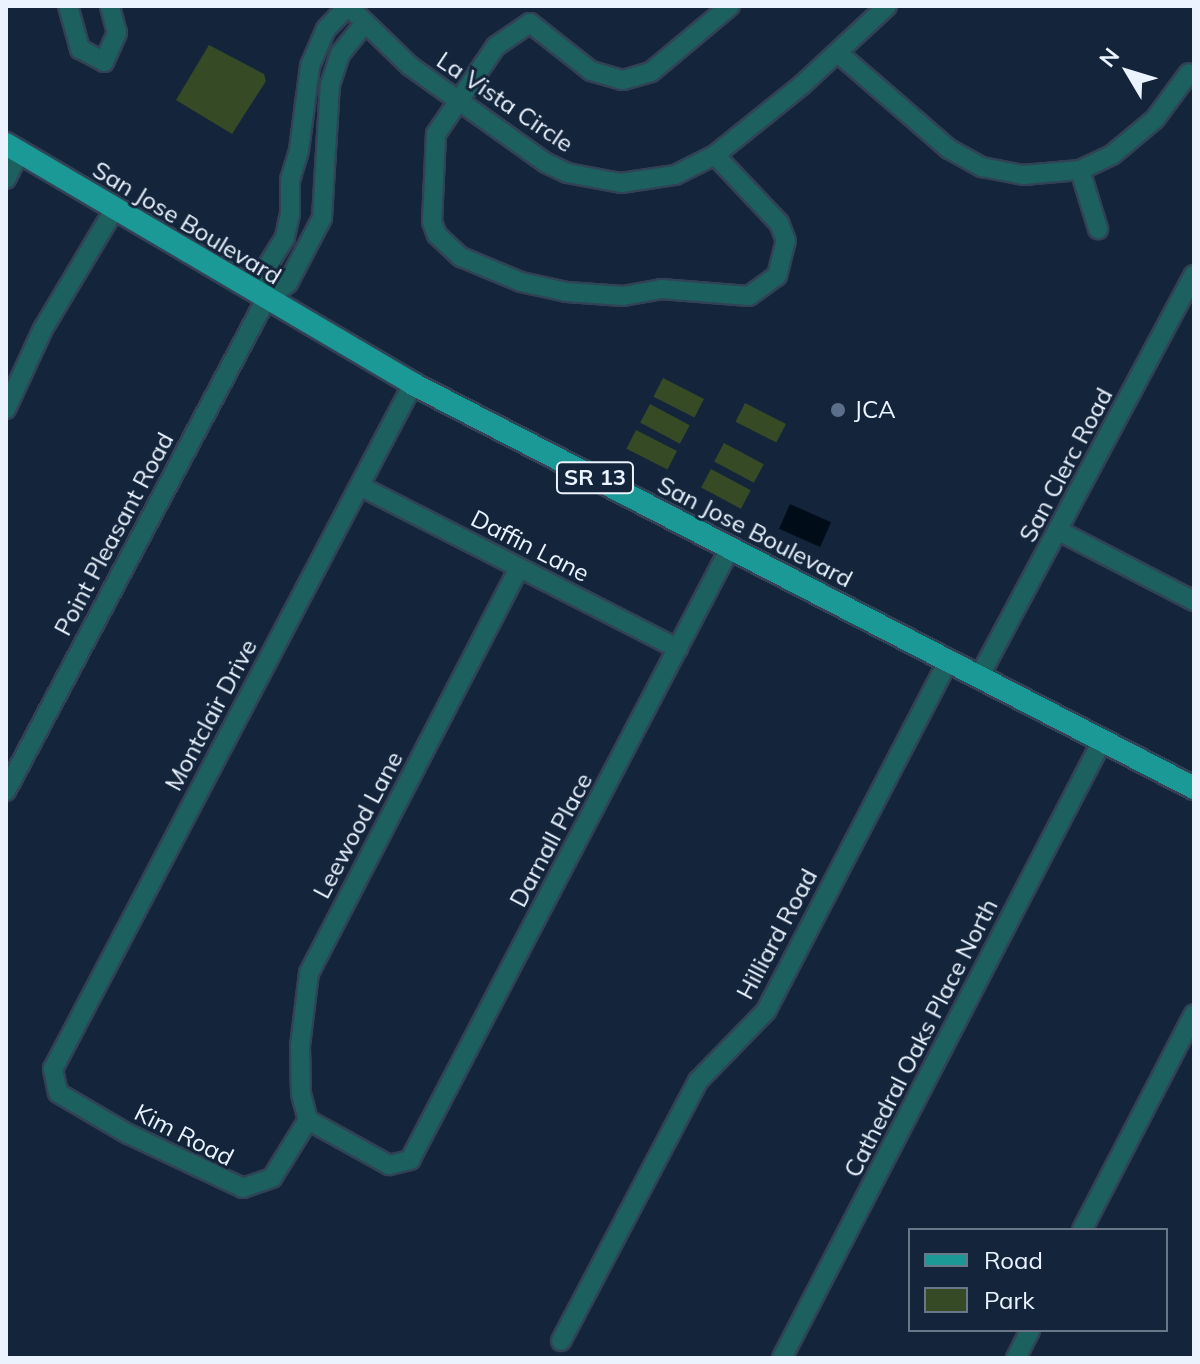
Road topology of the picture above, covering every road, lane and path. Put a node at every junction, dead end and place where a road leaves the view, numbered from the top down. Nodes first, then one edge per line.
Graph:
1 (68, 6) edge
2 (110, 6) edge
3 (348, 6) edge
4 (730, 6) edge
5 (887, 6) edge
6 (529, 15) edge
7 (364, 24) junction
8 (838, 53) junction
9 (1189, 73) dead end
10 (308, 93) junction
11 (328, 95) junction
12 (457, 100) junction
13 (13, 148) edge
14 (715, 155) junction
15 (297, 156) junction
16 (327, 159) junction
17 (1080, 170) junction
18 (6, 179) edge
19 (114, 210) junction
20 (1098, 229) dead end
21 (1194, 275) edge
22 (265, 301) junction
23 (413, 384) junction
24 (6, 409) edge
25 (360, 486) junction
26 (1059, 531) junction
27 (730, 548) junction
28 (519, 568) junction
29 (1194, 601) edge
30 (678, 649) junction
31 (948, 661) junction
32 (979, 677) junction
33 (1102, 741) junction
34 (1194, 788) edge
35 (6, 791) edge
36 (1194, 1014) edge
37 (53, 1069) joint
38 (308, 1120) junction
39 (1083, 1228) edge
40 (1029, 1332) edge
41 (561, 1341) dead end
42 (782, 1358) edge
43 (1016, 1358) edge

1 - 2 street
3 - 7 street, La Vista Circle
3 - 10 street, Point Pleasant Road
4 - 6 street
5 - 8 street, La Vista Circle
6 - 12 street
7 - 11 street, Point Pleasant Road
7 - 12 street, La Vista Circle
8 - 14 street, La Vista Circle
8 - 17 street
9 - 17 street
10 - 11 street
10 - 15 street, Point Pleasant Road
11 - 16 street, Point Pleasant Road
12 - 14 street, La Vista Circle
12 - 14 street
13 - 18 street
13 - 19 main road, San Jose Boulevard / SR 13
15 - 16 street
15 - 22 street, Point Pleasant Road
16 - 22 street, Point Pleasant Road
17 - 20 street
19 - 22 main road, San Jose Boulevard / SR 13
19 - 24 street
21 - 26 street, San Clerc Road
22 - 23 main road, San Jose Boulevard / SR 13
22 - 35 street, Point Pleasant Road
23 - 25 street, Montclair Drive
23 - 27 main road, San Jose Boulevard / SR 13
25 - 28 street, Daffin Lane
25 - 37 street, Montclair Drive
26 - 29 street
26 - 32 street, San Clerc Road
27 - 30 street, Darnall Place
27 - 31 main road, San Jose Boulevard / SR 13
28 - 30 street, Daffin Lane
28 - 38 street, Leewood Lane
30 - 38 street, Darnall Place
31 - 32 main road, San Jose Boulevard / SR 13
31 - 41 street, Hilliard Road
32 - 33 main road, San Jose Boulevard / SR 13
33 - 34 main road, San Jose Boulevard / SR 13
33 - 42 street, Cathedral Oaks Place North
36 - 39 street
37 - 38 street, Kim Road
40 - 43 street

